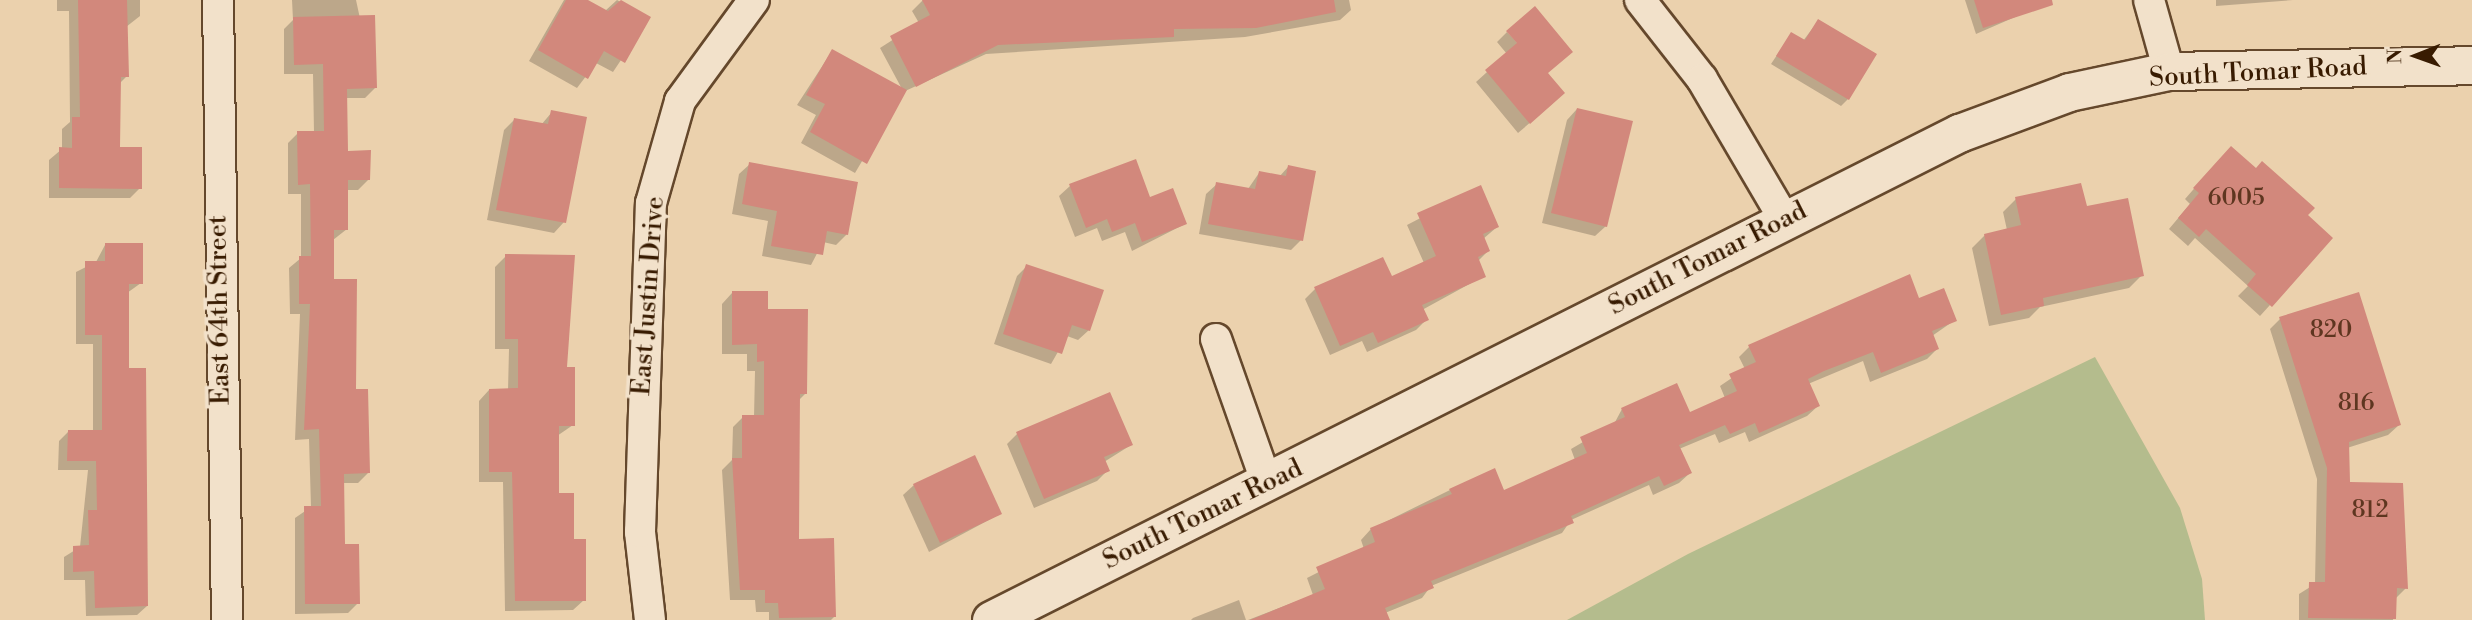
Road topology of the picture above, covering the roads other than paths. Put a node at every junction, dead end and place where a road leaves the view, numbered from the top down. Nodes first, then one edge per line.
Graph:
1 (218, 0) edge
2 (754, 0) edge
3 (1640, 0) edge
4 (2149, 0) edge
5 (2472, 65) edge
6 (2169, 71) junction
7 (1784, 219) junction
8 (1216, 339) dead end
9 (1267, 484) junction
10 (228, 620) edge
11 (650, 620) edge
12 (991, 620) edge

1 - 10 street, East 64th Street
2 - 11 street, East Justin Drive
3 - 7 street
4 - 6 street
5 - 6 street, South Tomar Road
6 - 7 street, South Tomar Road
7 - 9 street, South Tomar Road
8 - 9 street
9 - 12 street, South Tomar Road

